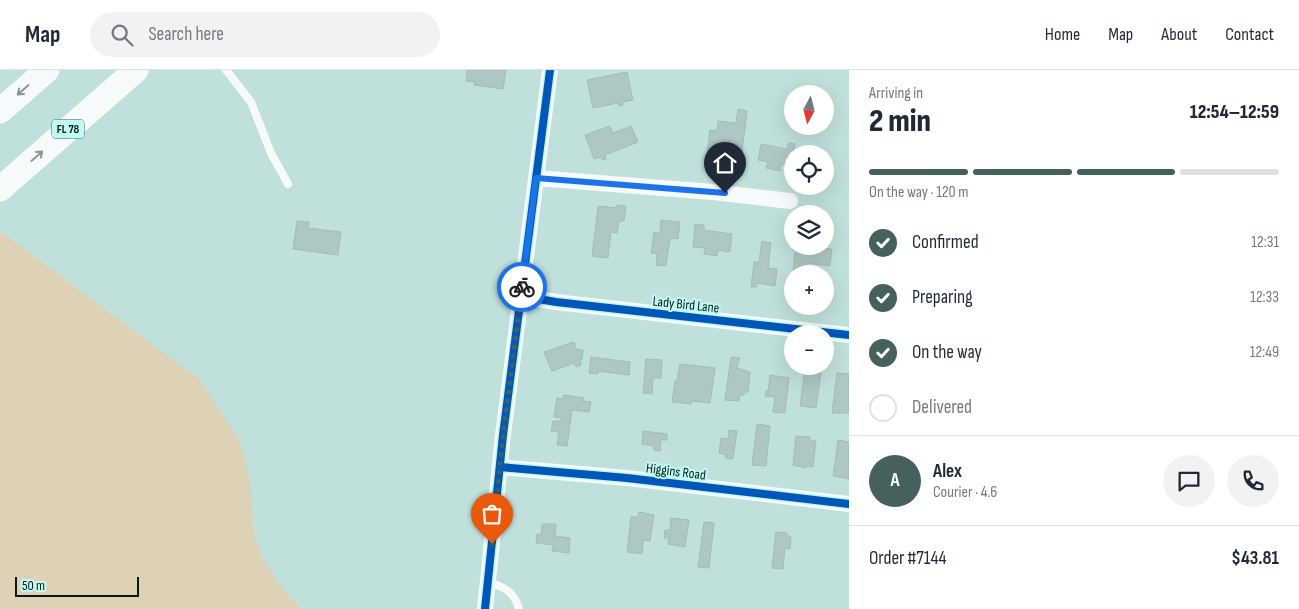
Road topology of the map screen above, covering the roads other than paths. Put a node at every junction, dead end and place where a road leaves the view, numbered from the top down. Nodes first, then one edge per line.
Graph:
1 (47, 70) edge
2 (136, 70) edge
3 (226, 70) edge
4 (550, 70) edge
5 (0, 111) edge
6 (536, 178) junction
7 (288, 184) dead end
8 (0, 188) edge
9 (790, 201) dead end
10 (521, 296) junction
11 (849, 335) edge
12 (500, 467) junction
13 (849, 504) edge
14 (488, 582) junction
15 (485, 609) edge
16 (519, 609) edge

1 -> 5 main road
8 -> 2 main road, FL 78
3 - 7 lane
4 - 6 street
6 - 9 street
6 - 10 street
10 - 11 street, Lady Bird Lane
10 - 12 street
12 - 13 street, Higgins Road
12 - 14 street
14 - 15 street
14 - 16 lane

